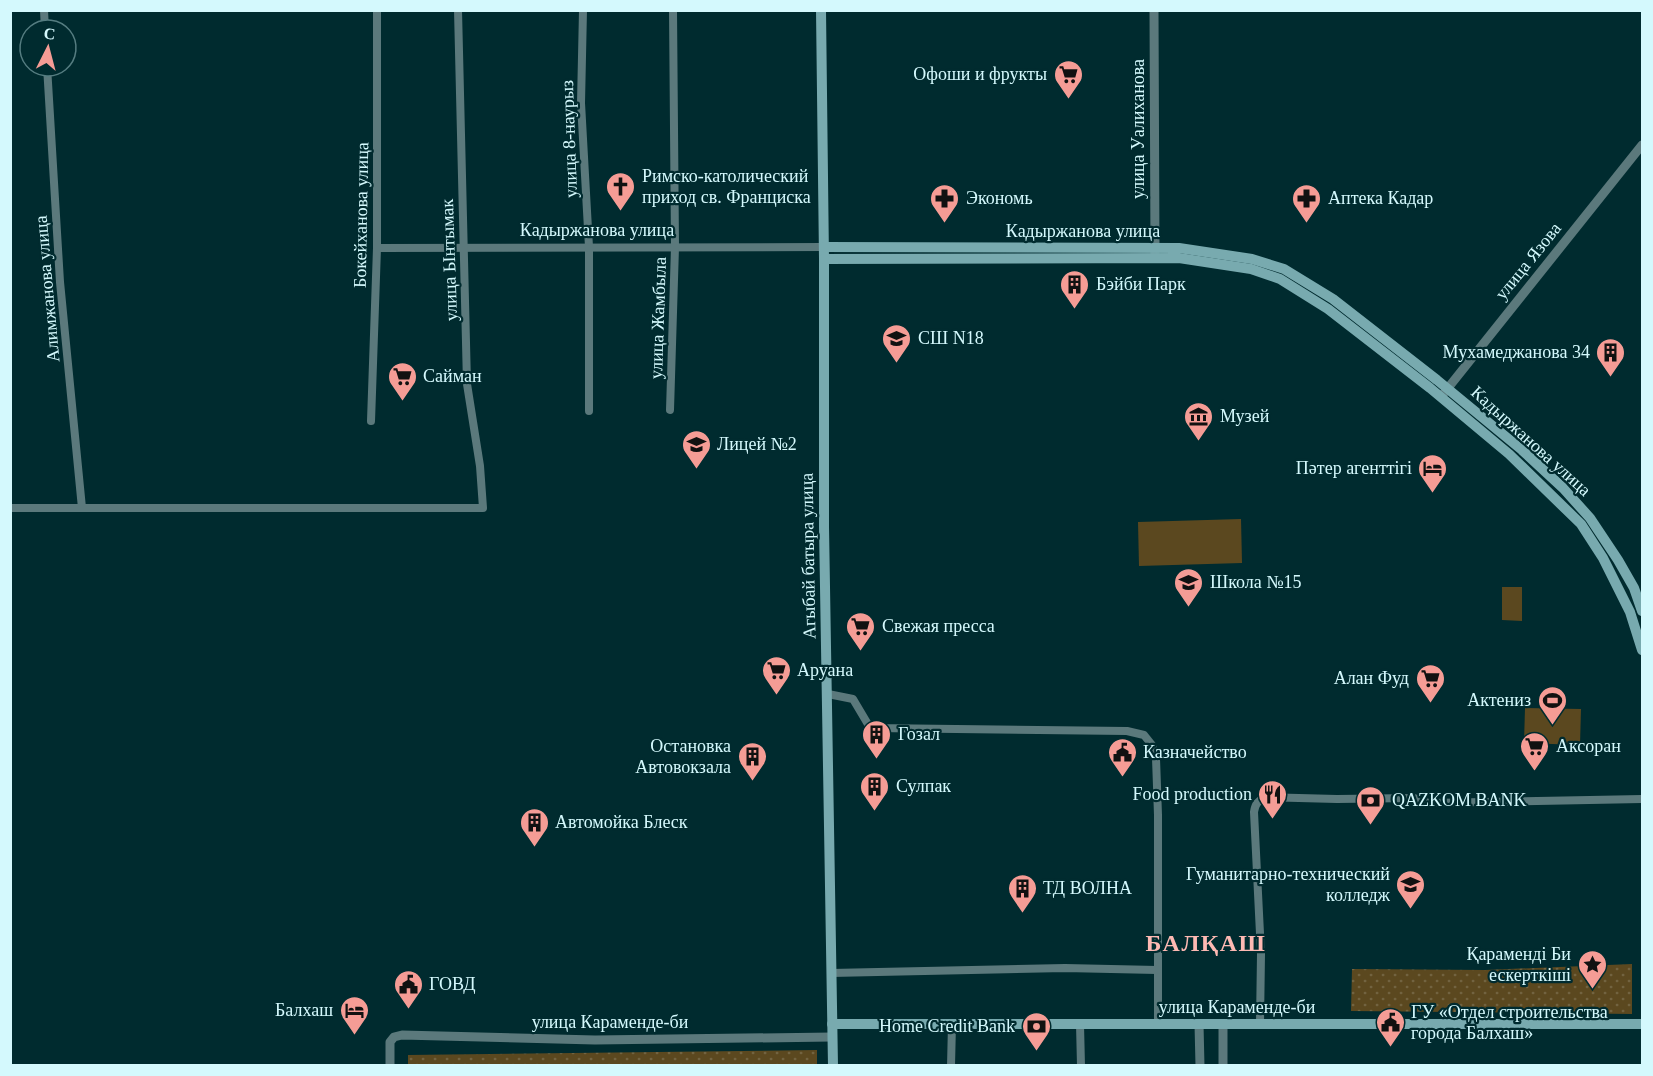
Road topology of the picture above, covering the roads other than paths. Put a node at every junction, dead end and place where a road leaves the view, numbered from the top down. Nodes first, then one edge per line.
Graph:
1 (377, 10) edge
2 (458, 10) edge
3 (583, 10) edge
4 (672, 10) edge
5 (821, 10) edge
6 (1154, 10) edge
7 (48, 78) edge
8 (1642, 145) edge
9 (463, 247) junction
10 (589, 247) junction
11 (675, 247) junction
12 (824, 247) junction
13 (377, 248) junction
14 (1155, 252) junction
15 (824, 259) junction
16 (1444, 393) junction
17 (670, 410) dead end
18 (589, 411) dead end
19 (371, 421) dead end
20 (10, 508) edge
21 (82, 508) junction
22 (1642, 611) edge
23 (1642, 650) edge
24 (828, 694) junction
25 (1642, 799) edge
26 (1157, 970) junction
27 (831, 973) junction
28 (1199, 1023) junction
29 (1260, 1023) junction
30 (1642, 1023) edge
31 (832, 1024) junction
32 (952, 1024) junction
33 (1080, 1024) junction
34 (1158, 1024) junction
35 (1223, 1024) junction
36 (832, 1037) junction
37 (390, 1065) edge
38 (832, 1065) edge
39 (951, 1065) edge
40 (1081, 1065) edge
41 (1200, 1065) edge
42 (1223, 1065) edge

1 - 13 street, Бокейханова улица
2 - 9 street, улица Ынтымак
3 - 10 street, улица 8-наурыз
4 - 11 street, улица Жамбыла
5 - 12 main road, Агыбай батыра улица
6 - 14 street, улица Уалиханова
7 - 21 street, Алимжанова улица
8 - 16 street, улица Язова
9 - 10 street, Кадыржанова улица
9 - 13 street, Кадыржанова улица
9 - 21 street, улица Ынтымак
10 - 11 street, Кадыржанова улица
10 - 18 street, улица 8-наурыз
11 - 12 street, Кадыржанова улица
11 - 17 street, улица Жамбыла
12 - 14 main road, Кадыржанова улица
12 - 15 main road, Агыбай батыра улица
13 - 19 street, Бокейханова улица
14 - 15 main road, Кадыржанова улица
14 - 16 main road, Кадыржанова улица
15 - 24 main road, Агыбай батыра улица
16 - 22 main road, Кадыржанова улица
16 - 23 main road, Кадыржанова улица
20 - 21 street
24 - 26 street
24 - 27 main road, Агыбай батыра улица
25 - 29 street
26 - 27 street
26 - 34 street
27 - 31 main road, Агыбай батыра улица
28 - 34 main road, улица Караменде-би
28 - 35 main road, улица Караменде-би
28 - 41 street
29 - 30 main road, улица Караменде-би
29 - 35 main road, улица Караменде-би
31 - 32 main road, улица Караменде-би
31 - 36 main road, Агыбай батыра улица
32 - 33 main road, улица Караменде-би
32 - 39 street
33 - 34 main road, улица Караменде-би
33 - 40 street
35 - 42 street
36 - 37 street, улица Караменде-би
36 - 38 main road, Агыбай батыра улица

